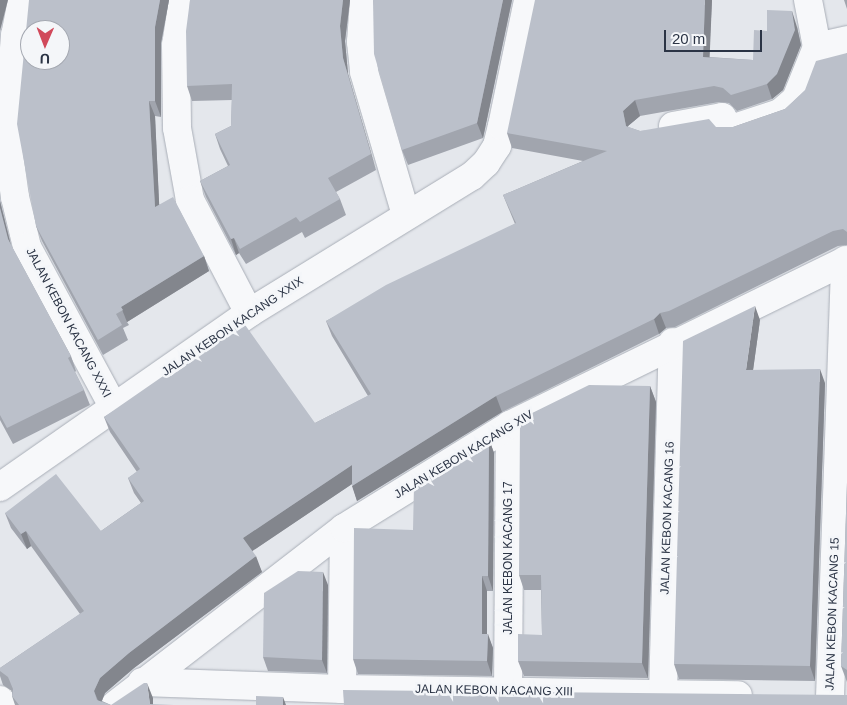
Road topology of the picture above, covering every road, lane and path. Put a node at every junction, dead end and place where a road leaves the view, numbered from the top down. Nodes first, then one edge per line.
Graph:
1 (22, 0) edge
2 (183, 0) edge
3 (364, 0) edge
4 (528, 0) edge
5 (808, 0) edge
6 (847, 40) edge
7 (818, 47) junction
8 (643, 132) edge
9 (406, 215) junction
10 (846, 260) edge
11 (249, 313) junction
12 (673, 342) junction
13 (114, 408) junction
14 (510, 425) junction
15 (0, 487) edge
16 (344, 528) junction
17 (142, 682) junction
18 (342, 689) junction
19 (508, 691) junction
20 (663, 693) junction
21 (761, 695) edge
22 (801, 696) edge
23 (838, 697) edge
24 (0, 700) edge
25 (3, 705) edge
26 (115, 705) edge

1 - 13 street, JALAN KEBON KACANG XXXI
2 - 11 street
3 - 9 street
4 - 9 street, JALAN KEBON KACANG XXIX
5 - 7 street
6 - 7 street
7 - 8 street
9 - 11 street, JALAN KEBON KACANG XXIX
10 - 12 street, JALAN KEBON KACANG XIV
10 - 23 street, JALAN KEBON KACANG 15
11 - 13 street, JALAN KEBON KACANG XXIX
12 - 14 street, JALAN KEBON KACANG XIV
12 - 20 street, JALAN KEBON KACANG 16
13 - 15 street, JALAN KEBON KACANG XXIX
14 - 16 street, JALAN KEBON KACANG XIV
14 - 19 street, JALAN KEBON KACANG 17
16 - 17 street, JALAN KEBON KACANG XIV
16 - 18 street
17 - 18 street, JALAN KEBON KACANG XIII
17 - 26 street, JALAN KEBON KACANG XIV
18 - 19 street, JALAN KEBON KACANG XIII
19 - 20 street, JALAN KEBON KACANG XIII
20 - 21 street, JALAN KEBON KACANG XIII
22 - 23 street
24 - 25 street

